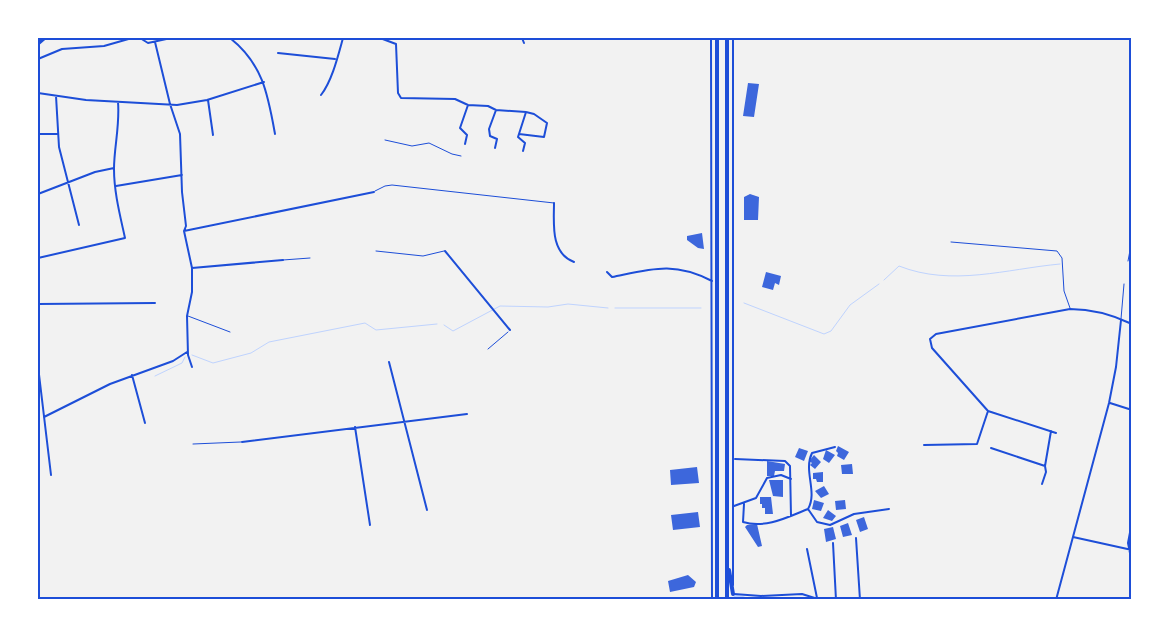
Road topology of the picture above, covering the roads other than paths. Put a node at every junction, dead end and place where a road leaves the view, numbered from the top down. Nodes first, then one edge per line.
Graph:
1 (45, 38) edge
2 (171, 38) edge
3 (230, 38) edge
4 (343, 38) edge
5 (380, 38) edge
6 (522, 38) edge
7 (711, 38) edge
8 (717, 38) edge
9 (726, 38) edge
10 (733, 38) edge
11 (155, 42) junction
12 (524, 43) dead end
13 (38, 44) edge
14 (278, 53) dead end
15 (38, 59) edge
16 (335, 59) junction
17 (264, 82) junction
18 (38, 93) edge
19 (321, 95) dead end
20 (56, 96) junction
21 (207, 100) junction
22 (118, 102) junction
23 (170, 104) junction
24 (468, 105) junction
25 (496, 110) junction
26 (526, 112) junction
27 (38, 134) edge
28 (57, 134) junction
29 (276, 134) dead end
30 (519, 134) junction
31 (214, 135) dead end
32 (385, 140) dead end
33 (465, 144) dead end
34 (495, 148) dead end
35 (523, 151) dead end
36 (461, 156) dead end
37 (114, 168) junction
38 (182, 175) junction
39 (68, 184) junction
40 (116, 186) junction
41 (374, 192) joint
42 (38, 194) edge
43 (554, 203) joint
44 (80, 224) dead end
45 (184, 231) junction
46 (1132, 240) edge
47 (951, 242) dead end
48 (376, 251) dead end
49 (445, 251) joint
50 (38, 258) edge
51 (310, 258) dead end
52 (283, 260) joint
53 (1128, 261) dead end
54 (574, 262) dead end
55 (192, 268) junction
56 (608, 272) dead end
57 (712, 280) junction
58 (1124, 284) dead end
59 (155, 303) dead end
60 (38, 304) edge
61 (1070, 309) junction
62 (187, 316) junction
63 (1121, 320) junction
64 (1132, 324) edge
65 (510, 330) road end
66 (230, 332) dead end
67 (188, 352) junction
68 (389, 362) dead end
69 (38, 366) edge
70 (192, 367) dead end
71 (132, 375) junction
72 (1109, 403) junction
73 (1132, 410) edge
74 (988, 411) junction
75 (467, 414) dead end
76 (44, 417) junction
77 (404, 420) junction
78 (145, 423) dead end
79 (356, 427) junction
80 (1051, 431) junction
81 (1056, 433) dead end
82 (242, 442) joint
83 (193, 444) dead end
84 (924, 445) dead end
85 (835, 447) dead end
86 (991, 448) dead end
87 (735, 459) junction
88 (1045, 466) junction
89 (51, 475) dead end
90 (791, 479) junction
91 (1042, 484) dead end
92 (744, 504) junction
93 (734, 506) junction
94 (808, 509) junction
95 (889, 509) dead end
96 (427, 510) dead end
97 (791, 516) junction
98 (1132, 522) edge
99 (370, 525) dead end
100 (1073, 537) junction
101 (856, 538) dead end
102 (833, 543) dead end
103 (807, 549) dead end
104 (1130, 550) edge
105 (727, 558) junction
106 (1132, 563) edge
107 (733, 594) junction
108 (769, 596) junction
109 (817, 598) edge
110 (712, 600) edge
111 (718, 600) edge
112 (727, 600) edge
113 (733, 600) edge
114 (768, 600) edge
115 (821, 600) edge
116 (836, 600) edge
117 (860, 600) edge
118 (1056, 600) edge

1 - 13 main road
2 - 11 street
3 - 17 street
4 - 16 street
5 - 24 street
6 - 12 street
7 - 57 street
8 - 111 highway
9 - 105 highway
10 - 87 street
11 - 15 street
11 - 23 street
14 - 16 street
16 - 19 street
17 - 21 street
17 - 29 street
18 - 20 street
20 - 22 street
20 - 28 street
21 - 23 street
21 - 31 street
22 - 23 street
22 - 37 street
23 - 38 street
24 - 25 street
24 - 33 street
25 - 26 street
25 - 34 street
26 - 30 street
26 - 30 street
27 - 28 street
28 - 39 street
30 - 35 street
32 - 36 lane
37 - 39 street
37 - 40 street
38 - 40 street
38 - 45 street
39 - 42 street
39 - 44 street
40 - 50 street
41 - 43 lane
41 - 45 street
43 - 54 street
45 - 55 street
46 - 53 lane
47 - 61 lane
48 - 49 lane
49 - 65 street
51 - 52 lane
52 - 55 street
55 - 62 street
56 - 57 street
57 - 110 street
58 - 63 lane
59 - 60 street
61 - 63 street
61 - 74 street
62 - 66 lane
62 - 67 street
63 - 64 street
63 - 72 street
67 - 70 street
67 - 71 street
68 - 77 street
69 - 76 street
71 - 76 street
71 - 78 street
72 - 73 street
72 - 100 street
74 - 80 street
74 - 84 street
75 - 77 street
76 - 89 street
77 - 79 street
77 - 96 street
79 - 82 street
79 - 99 street
80 - 81 street
80 - 88 street
82 - 83 lane
85 - 94 street
86 - 88 street
87 - 90 street
87 - 93 street
88 - 91 street
90 - 92 street
90 - 97 street
92 - 93 street
92 - 97 street
93 - 107 street
94 - 95 street
94 - 97 street
98 - 104 street
100 - 104 street
100 - 118 street
101 - 117 street
102 - 116 street
103 - 109 street
104 - 106 street
105 - 107 highway
105 - 112 highway
107 - 108 street
107 - 113 street
108 - 109 street
108 - 114 street
109 - 115 street

